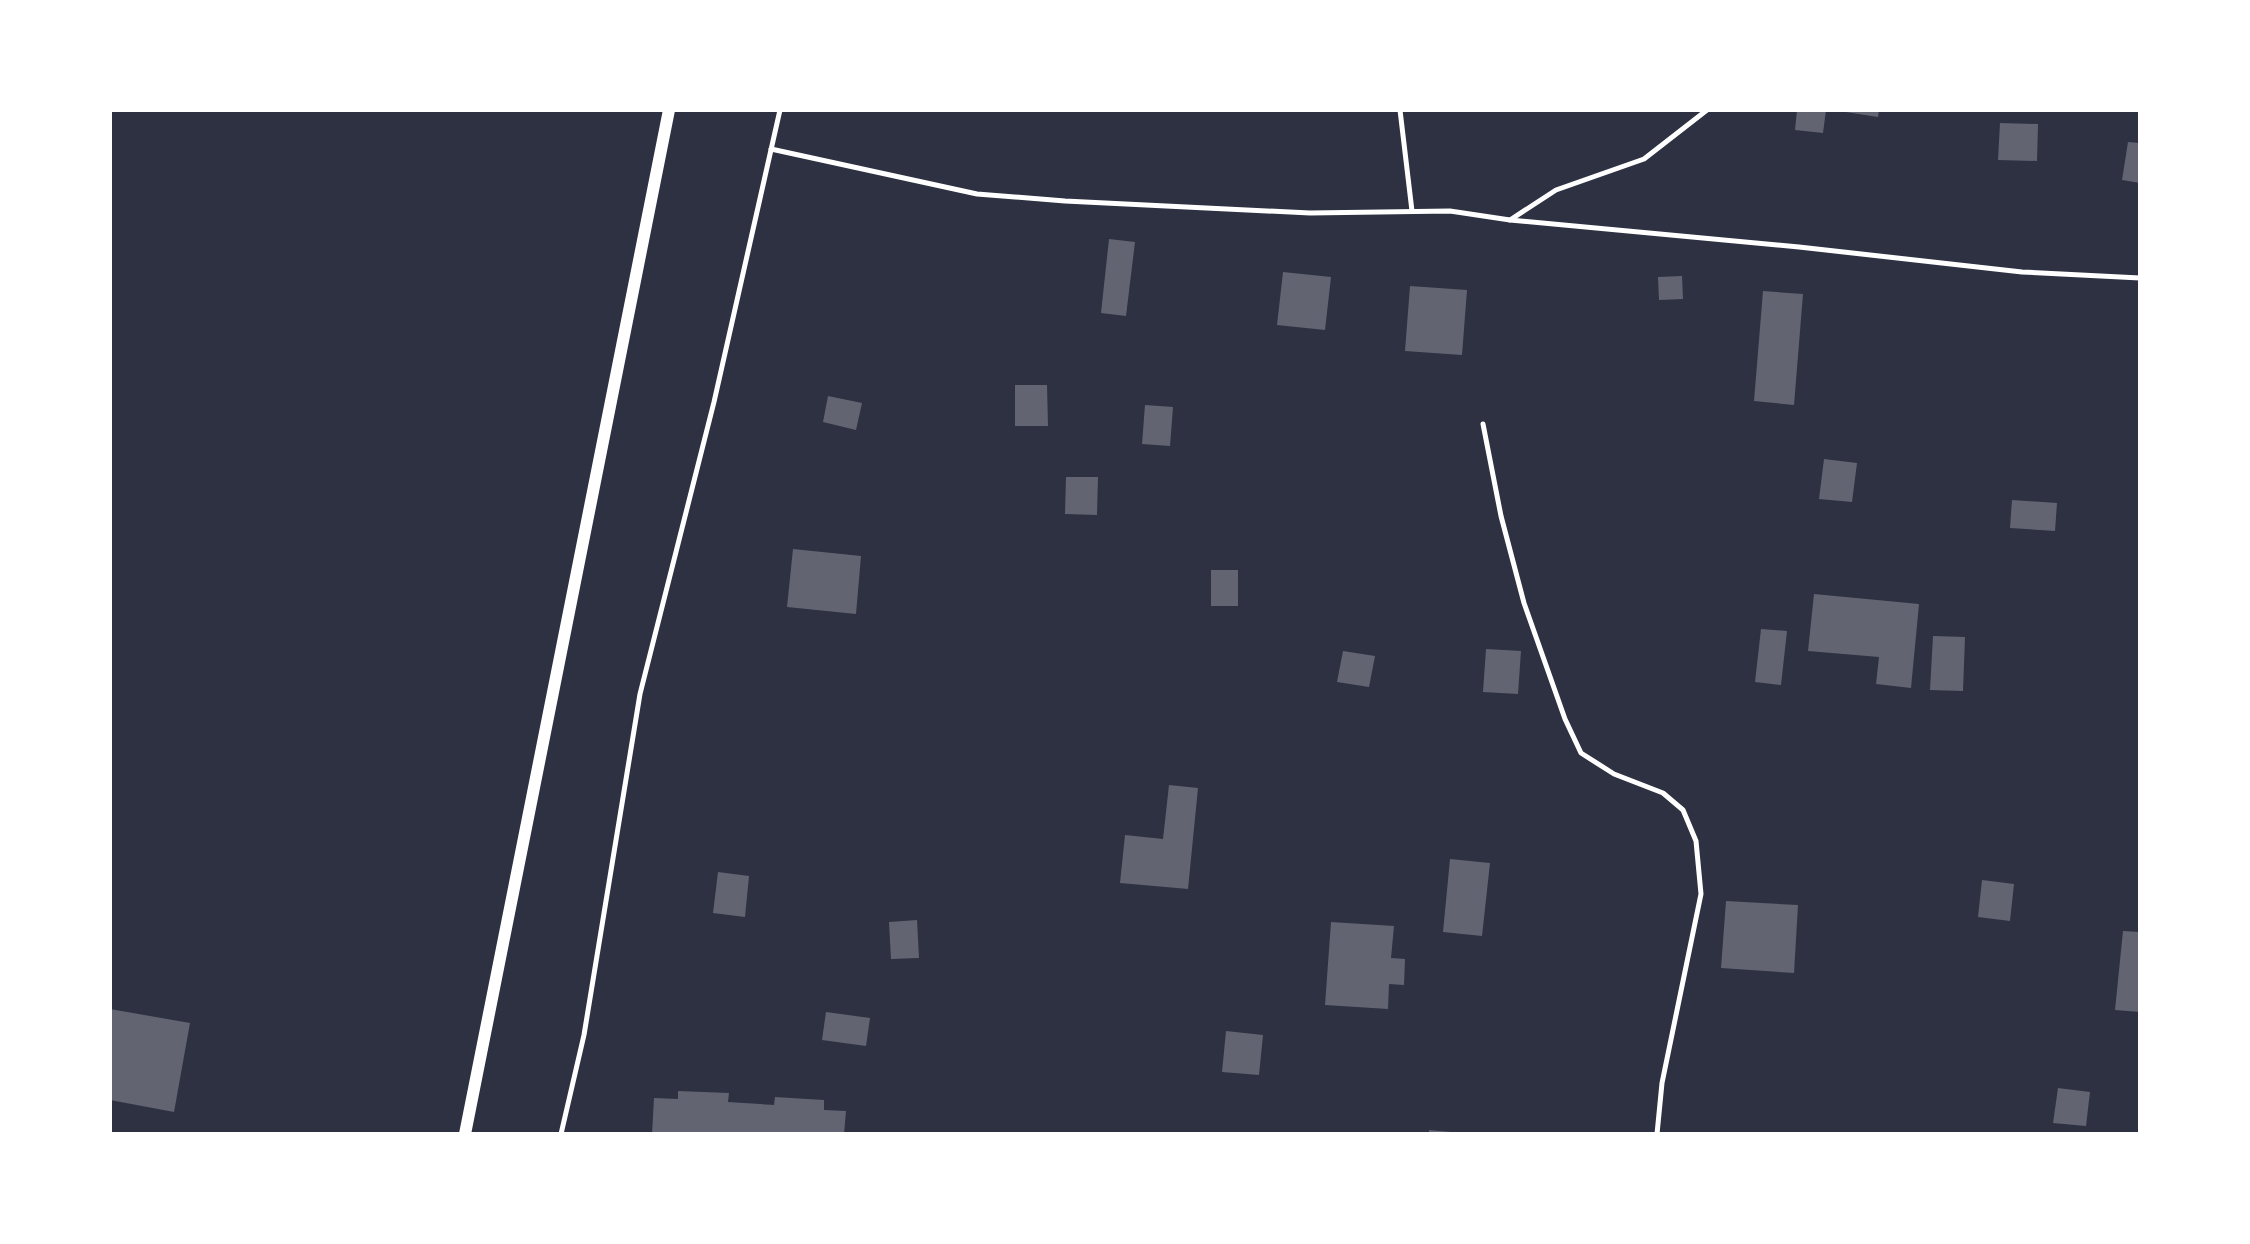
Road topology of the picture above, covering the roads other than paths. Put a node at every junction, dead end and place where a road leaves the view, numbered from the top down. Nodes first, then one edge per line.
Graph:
1 (669, 110) edge
2 (780, 110) edge
3 (1400, 110) edge
4 (1707, 110) edge
5 (771, 149) junction
6 (1412, 211) junction
7 (1510, 220) junction
8 (2140, 278) edge
9 (1483, 424) dead end
10 (465, 1134) edge
11 (561, 1134) edge
12 (1657, 1134) edge

1 - 10 street
2 - 5 lane
3 - 6 lane
4 - 7 lane
5 - 6 lane
5 - 11 lane
6 - 7 lane
7 - 8 lane
9 - 12 lane

